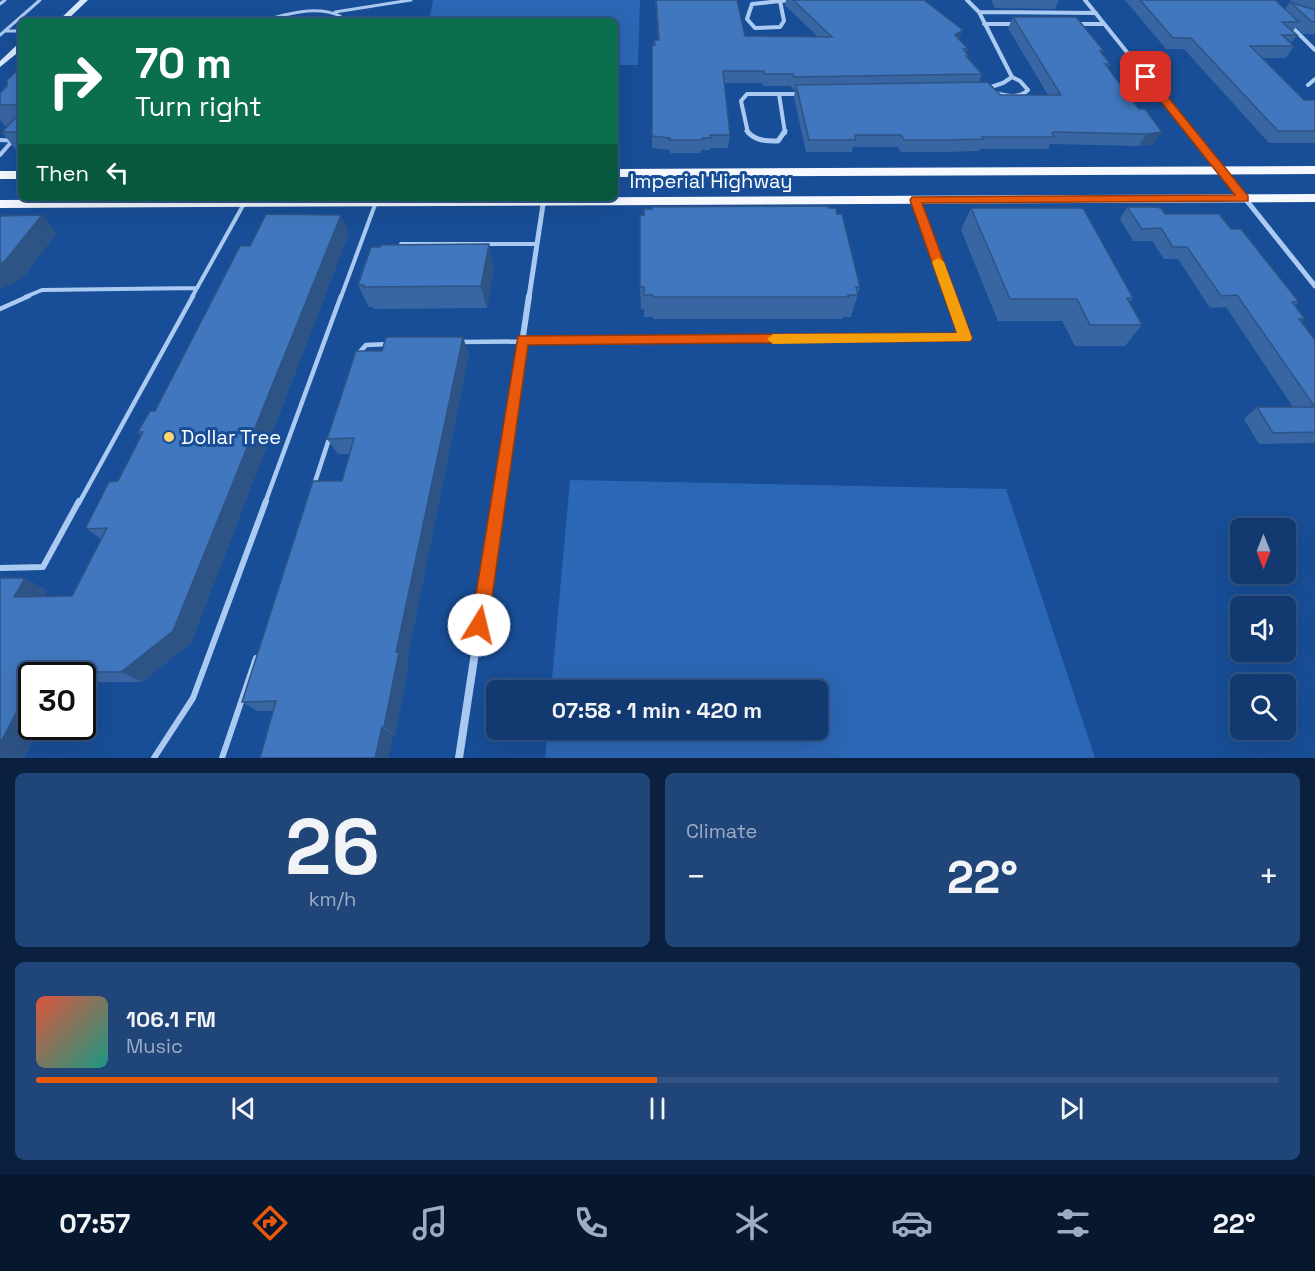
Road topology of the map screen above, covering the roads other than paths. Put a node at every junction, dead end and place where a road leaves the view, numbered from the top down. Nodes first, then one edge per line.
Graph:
1 (5, 0) edge
2 (40, 0) edge
3 (84, 0) edge
4 (411, 0) edge
5 (793, 0) edge
6 (967, 0) edge
7 (1085, 0) edge
8 (780, 1) edge
9 (0, 4) edge
10 (335, 12) junction
11 (979, 12) junction
12 (1096, 13) junction
13 (19, 18) edge
14 (65, 18) edge
15 (275, 18) edge
16 (339, 18) edge
17 (18, 19) edge
18 (1286, 21) edge
19 (984, 24) junction
20 (1024, 24) edge
21 (1067, 24) edge
22 (1104, 24) junction
23 (18, 31) edge
24 (1, 33) edge
25 (18, 48) edge
26 (1315, 50) edge
27 (4, 59) edge
28 (0, 65) edge
29 (1012, 77) junction
30 (1315, 79) edge
31 (1308, 86) dead end
32 (779, 94) junction
33 (813, 94) edge
34 (18, 135) edge
35 (0, 140) edge
36 (12, 141) junction
37 (18, 141) edge
38 (0, 155) edge
39 (1221, 170) junction
40 (1315, 170) edge
41 (618, 172) edge
42 (0, 175) edge
43 (18, 175) edge
44 (1244, 198) junction
45 (1315, 198) edge
46 (618, 200) edge
47 (916, 200) junction
48 (184, 201) edge
49 (245, 201) edge
50 (311, 201) edge
51 (460, 201) edge
52 (544, 201) edge
53 (376, 202) junction
54 (0, 204) edge
55 (401, 244) edge
56 (537, 244) junction
57 (1315, 286) edge
58 (197, 288) junction
59 (0, 309) edge
60 (523, 340) junction
61 (457, 342) edge
62 (400, 344) edge
63 (355, 364) edge
64 (332, 431) edge
65 (313, 488) edge
66 (0, 568) edge
67 (260, 645) edge
68 (154, 758) edge
69 (222, 758) edge
70 (459, 758) edge

1 - 9 lane
2 - 13 lane
3 - 14 main road
4 - 10 lane
5 - 8 street
6 - 11 street
7 - 12 street
8 - 8 street
10 - 15 lane
10 - 16 lane
11 - 12 street
11 - 19 street
12 - 22 street
17 - 24 lane
18 - 26 street
19 - 20 street
19 - 29 street
21 - 22 street
22 - 39 street
23 - 24 lane
25 - 27 main road
27 - 28 main road
29 - 29 street
30 - 31 street
32 - 32 street
32 - 33 street
34 - 36 lane
35 - 36 lane
36 - 37 lane
36 - 38 lane
39 - 40 main road, Imperial Highway
39 - 41 main road, Imperial Highway
39 - 44 street
42 - 43 main road
44 - 45 main road, Imperial Highway
44 - 47 main road, Imperial Highway
44 - 57 street
46 - 47 main road, Imperial Highway
47 - 60 lane
48 - 54 main road, Imperial Highway
49 - 58 lane
50 - 53 main road, Imperial Highway
51 - 53 main road, Imperial Highway
52 - 56 street
53 - 68 lane
55 - 56 lane
56 - 60 street
58 - 59 lane
58 - 66 lane
60 - 61 lane
60 - 70 street
62 - 63 lane
64 - 65 lane
67 - 69 lane

